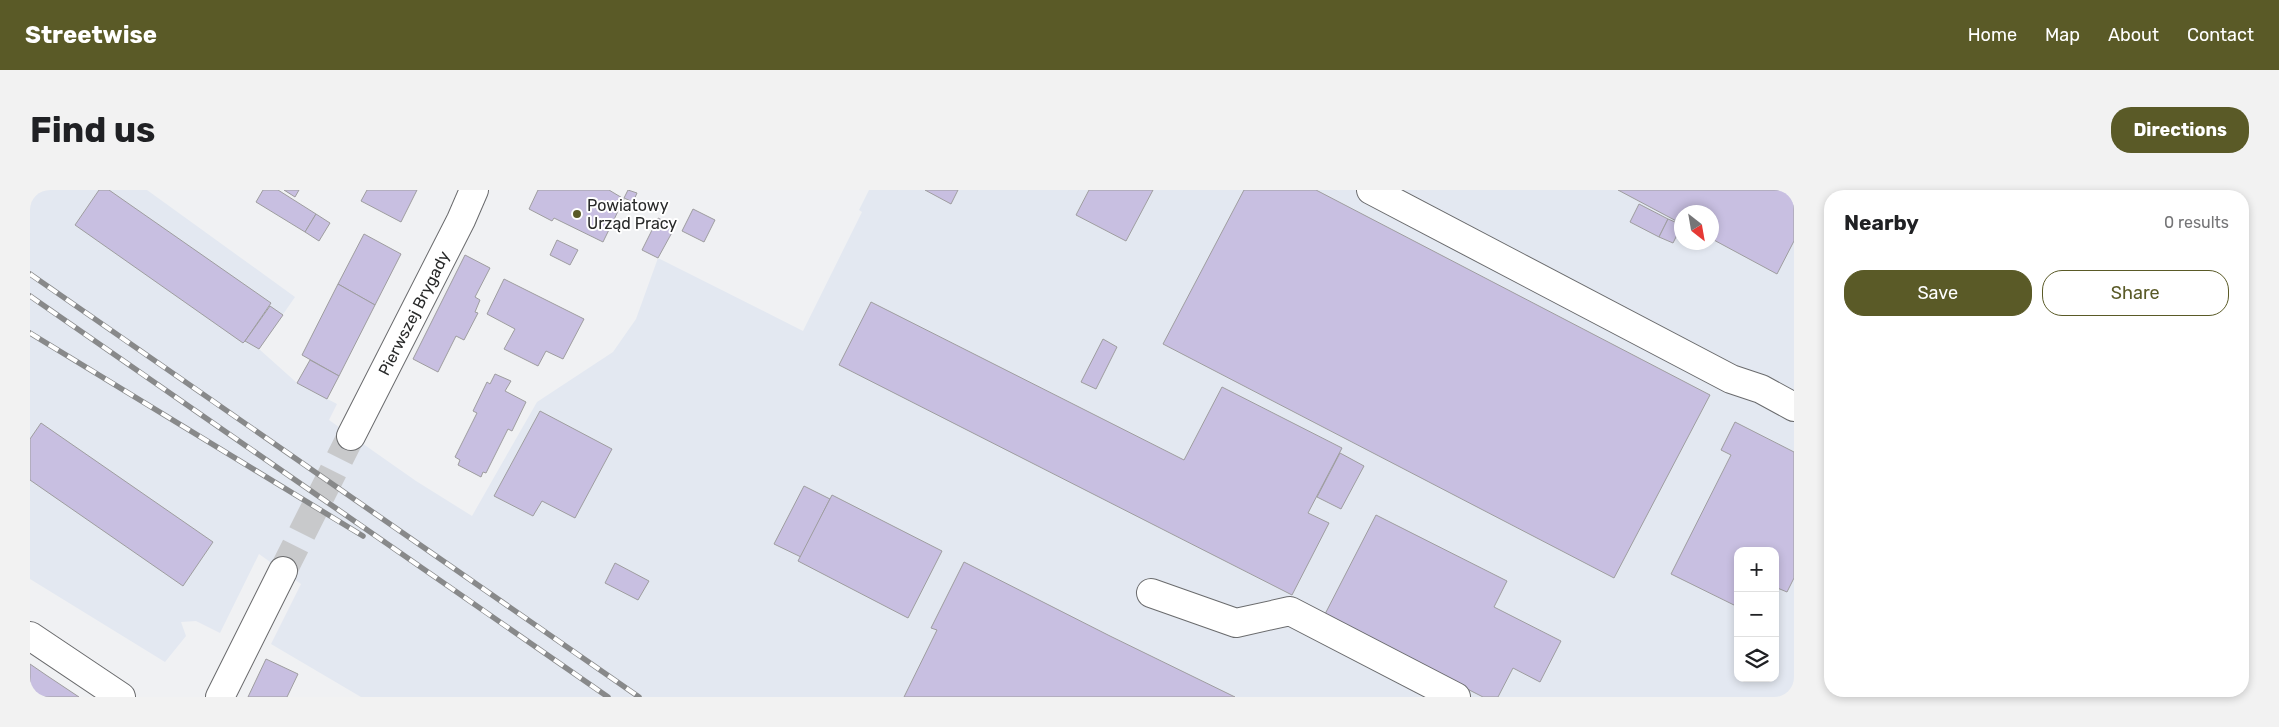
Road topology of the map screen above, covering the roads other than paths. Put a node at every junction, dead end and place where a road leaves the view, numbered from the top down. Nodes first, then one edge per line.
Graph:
1 (474, 190) edge
2 (1371, 190) edge
3 (1794, 407) edge
4 (351, 436) tunnel mouth
5 (283, 571) tunnel mouth
6 (1152, 593) dead end
7 (30, 636) edge
8 (120, 697) edge
9 (220, 697) edge
10 (1456, 697) edge

1 - 4 street, Pierwszej Brygady
2 - 3 street
5 - 9 street
6 - 10 street
7 - 8 street

